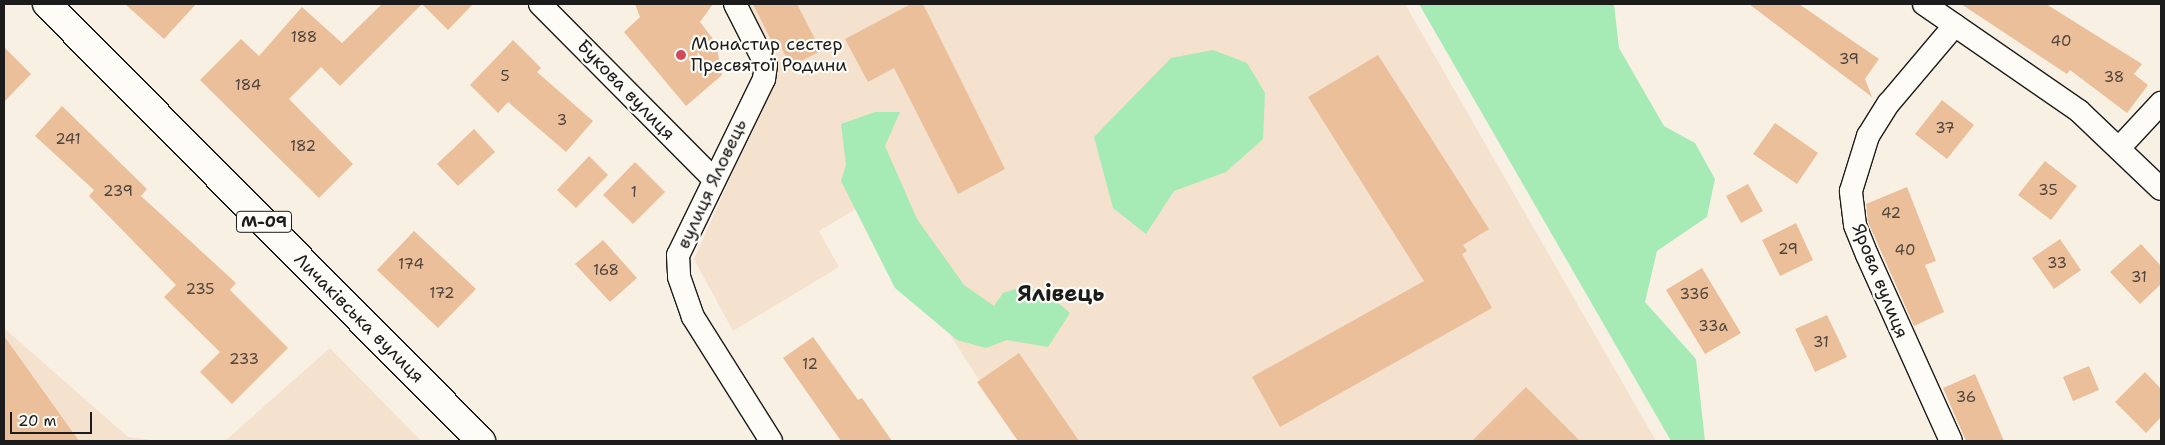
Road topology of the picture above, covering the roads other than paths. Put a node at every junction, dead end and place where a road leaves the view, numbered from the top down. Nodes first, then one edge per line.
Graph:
1 (47, 4) edge
2 (540, 4) edge
3 (734, 4) edge
4 (1924, 4) edge
5 (1956, 25) junction
6 (2161, 103) edge
7 (2121, 146) junction
8 (712, 177) junction
9 (2161, 189) edge
10 (481, 441) edge
11 (771, 441) edge
12 (1951, 441) edge

1 - 10 main road, Личаківська вулиця / М-09
2 - 8 street, Букова вулиця
3 - 8 street, вулиця Яловець
4 - 5 street
5 - 7 street
5 - 12 street, Ярова вулиця
6 - 7 street
7 - 9 street
8 - 11 street, вулиця Яловець

